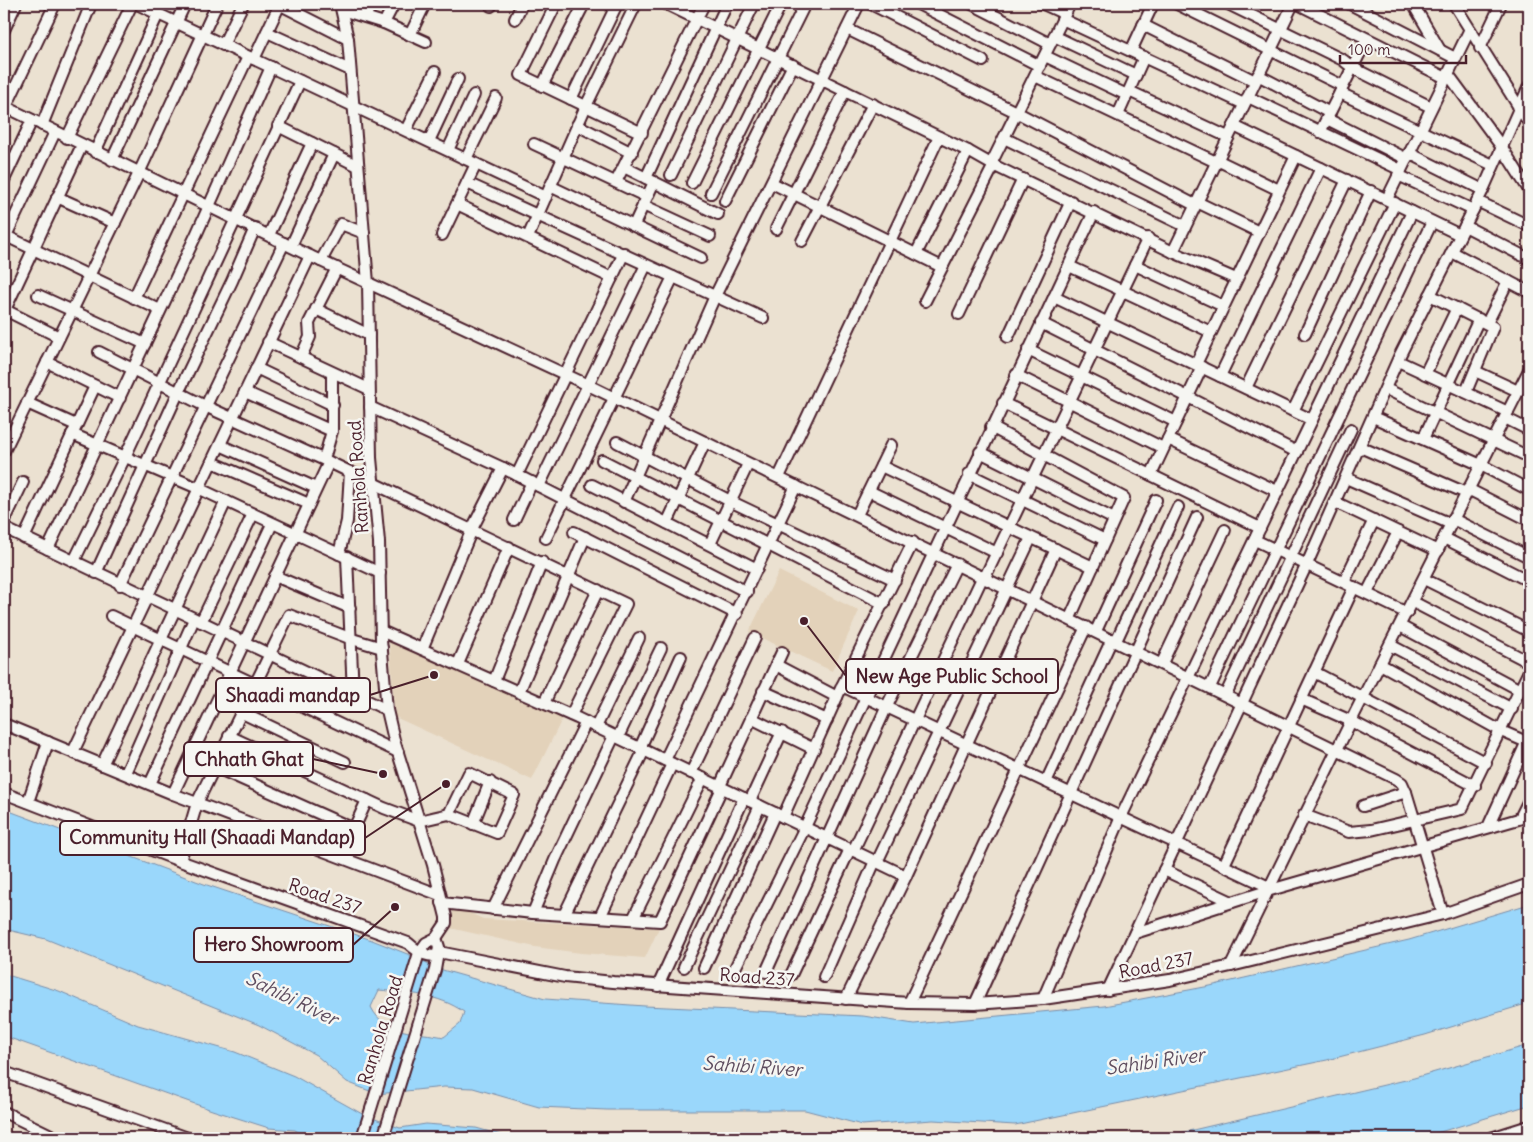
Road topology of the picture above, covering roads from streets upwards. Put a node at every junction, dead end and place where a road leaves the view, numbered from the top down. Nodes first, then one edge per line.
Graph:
1 (16, 4) edge
2 (55, 4) edge
3 (91, 4) edge
4 (138, 4) edge
5 (185, 4) edge
6 (217, 4) edge
7 (244, 4) edge
8 (279, 4) edge
9 (370, 4) edge
10 (394, 4) edge
11 (425, 4) edge
12 (522, 4) edge
13 (556, 4) edge
14 (584, 4) edge
15 (617, 4) edge
16 (636, 4) edge
17 (704, 4) edge
18 (727, 4) edge
19 (754, 4) edge
20 (781, 4) edge
21 (805, 4) edge
22 (859, 4) edge
23 (871, 4) edge
24 (918, 4) edge
25 (972, 4) edge
26 (1043, 4) edge
27 (1070, 4) edge
28 (1153, 4) edge
29 (1177, 4) edge
30 (1204, 4) edge
31 (1231, 4) edge
32 (1293, 4) edge
33 (1298, 4) edge
34 (1350, 4) edge
35 (1406, 4) edge
36 (1454, 4) edge
37 (1501, 4) edge
38 (672, 5) edge
39 (341, 7) edge
40 (1415, 8) edge
41 (158, 14) junction
42 (1199, 14) junction
43 (366, 17) junction
44 (1064, 17) junction
45 (697, 18) junction
46 (515, 19) dead end
47 (176, 21) junction
48 (384, 23) junction
49 (1143, 25) junction
50 (715, 28) junction
51 (847, 29) junction
52 (4, 30) edge
53 (1280, 30) junction
54 (1469, 31) junction
55 (267, 32) junction
56 (202, 35) junction
57 (410, 35) junction
58 (348, 39) junction
59 (738, 39) junction
60 (1367, 39) junction
61 (1052, 40) junction
62 (426, 42) dead end
63 (223, 45) junction
64 (758, 48) junction
65 (1480, 48) junction
66 (1271, 50) junction
67 (1440, 50) junction
68 (1131, 51) junction
69 (1045, 56) junction
70 (776, 57) junction
71 (1144, 57) junction
72 (251, 58) junction
73 (1456, 58) junction
74 (983, 61) dead end
75 (793, 65) junction
76 (1040, 66) junction
77 (271, 67) junction
78 (1352, 68) junction
79 (350, 70) junction
80 (435, 72) dead end
81 (1136, 75) junction
82 (1035, 76) junction
83 (1447, 76) junction
84 (1257, 78) junction
85 (458, 80) dead end
86 (822, 80) junction
87 (300, 81) junction
88 (542, 86) junction
89 (1529, 86) edge
90 (1342, 89) junction
91 (846, 91) junction
92 (1128, 93) junction
93 (474, 95) dead end
94 (496, 98) dead end
95 (571, 99) junction
96 (1246, 101) junction
97 (352, 104) junction
98 (873, 104) junction
99 (586, 106) junction
100 (1520, 106) junction
101 (1431, 107) junction
102 (4, 108) edge
103 (1016, 112) junction
104 (1118, 115) junction
105 (1328, 116) junction
106 (32, 120) junction
107 (1529, 123) edge
108 (42, 125) junction
109 (577, 125) junction
110 (278, 126) junction
111 (1234, 126) junction
112 (406, 130) junction
113 (1420, 130) junction
114 (54, 132) junction
115 (642, 132) junction
116 (1320, 132) junction
117 (939, 136) junction
118 (1228, 137) junction
119 (67, 138) junction
120 (1004, 138) junction
121 (429, 141) junction
122 (312, 142) junction
123 (534, 144) dead end
124 (82, 145) junction
125 (1501, 146) junction
126 (448, 150) junction
127 (968, 151) junction
128 (95, 152) junction
129 (632, 153) junction
130 (334, 154) junction
131 (1296, 156) junction
132 (1408, 156) junction
133 (563, 157) junction
134 (466, 159) junction
135 (112, 160) junction
136 (1217, 161) junction
137 (476, 164) junction
138 (992, 164) junction
139 (358, 166) junction
140 (1493, 166) junction
141 (624, 167) junction
142 (1321, 168) junction
143 (139, 173) junction
144 (1400, 173) junction
145 (671, 176) dead end
146 (1023, 179) junction
147 (4, 180) edge
148 (650, 180) junction
149 (1347, 180) junction
150 (616, 182) junction
151 (772, 182) junction
152 (467, 183) junction
153 (692, 183) dead end
154 (550, 186) junction
155 (1279, 190) junction
156 (1483, 190) junction
157 (1529, 190) edge
158 (1371, 191) junction
159 (710, 192) dead end
160 (794, 193) junction
161 (184, 194) junction
162 (57, 197) junction
163 (546, 197) junction
164 (645, 201) junction
165 (725, 201) dead end
166 (1071, 201) junction
167 (1391, 201) junction
168 (1196, 203) junction
169 (457, 204) junction
170 (209, 206) junction
171 (820, 206) junction
172 (1475, 206) junction
173 (1094, 212) junction
174 (1412, 212) junction
175 (718, 214) dead end
176 (537, 215) junction
177 (235, 218) junction
178 (1432, 222) junction
179 (115, 223) junction
180 (634, 225) junction
181 (1186, 226) junction
182 (1529, 226) edge
183 (255, 228) junction
184 (776, 229) dead end
185 (1462, 231) junction
186 (1259, 232) junction
187 (364, 233) junction
188 (269, 235) junction
189 (442, 235) dead end
190 (710, 236) dead end
191 (4, 237) edge
192 (528, 237) junction
193 (1148, 238) junction
194 (889, 240) junction
195 (802, 241) dead end
196 (287, 245) junction
197 (33, 249) junction
198 (1173, 252) junction
199 (1452, 252) junction
200 (624, 253) junction
201 (916, 254) junction
202 (310, 256) junction
203 (701, 258) dead end
204 (1529, 259) edge
205 (321, 261) junction
206 (646, 265) junction
207 (1135, 265) junction
208 (1069, 266) junction
209 (942, 267) junction
210 (337, 268) junction
211 (89, 276) junction
212 (673, 277) junction
213 (612, 278) junction
214 (1236, 279) junction
215 (1508, 281) junction
216 (368, 283) junction
217 (1123, 291) junction
218 (1529, 292) edge
219 (38, 295) dead end
220 (1430, 295) junction
221 (715, 296) junction
222 (1054, 296) junction
223 (134, 298) junction
224 (925, 301) dead end
225 (1223, 306) junction
226 (1458, 308) junction
227 (316, 309) junction
228 (72, 310) junction
229 (160, 310) junction
230 (4, 311) edge
231 (959, 314) dead end
232 (763, 318) dead end
233 (1483, 321) junction
234 (1108, 322) junction
235 (1041, 323) junction
236 (1211, 332) junction
237 (1304, 334) dead end
238 (369, 335) junction
239 (59, 337) junction
240 (1008, 337) dead end
241 (268, 342) junction
242 (145, 344) junction
243 (1028, 350) junction
244 (1094, 350) junction
245 (98, 352) dead end
246 (301, 357) junction
247 (1398, 361) junction
248 (47, 362) junction
249 (1199, 366) junction
250 (256, 368) junction
251 (134, 369) junction
252 (1529, 370) edge
253 (1475, 371) junction
254 (332, 373) junction
255 (566, 374) junction
256 (1425, 374) junction
257 (1016, 375) junction
258 (1082, 376) junction
259 (1220, 376) junction
260 (160, 382) junction
261 (1447, 384) junction
262 (588, 385) junction
263 (95, 386) junction
264 (1246, 388) junction
265 (1386, 389) junction
266 (369, 390) junction
267 (178, 392) junction
268 (245, 392) junction
269 (1466, 392) junction
270 (1518, 392) junction
271 (1188, 396) junction
272 (614, 397) junction
273 (120, 398) junction
274 (1069, 402) junction
275 (27, 403) junction
276 (1003, 403) junction
277 (332, 405) junction
278 (205, 406) junction
279 (370, 408) junction
280 (1293, 411) junction
281 (1434, 412) junction
282 (1507, 415) junction
283 (1373, 417) junction
284 (232, 418) junction
285 (660, 419) junction
286 (1312, 420) junction
287 (1176, 422) junction
288 (991, 427) junction
289 (74, 429) junction
290 (1056, 429) junction
291 (1351, 429) dead end
292 (1529, 430) edge
293 (332, 431) junction
294 (1423, 439) junction
295 (1494, 440) junction
296 (617, 442) dead end
297 (705, 442) junction
298 (1165, 444) junction
299 (98, 445) junction
300 (220, 445) junction
301 (891, 445) dead end
302 (1360, 447) junction
303 (4, 451) edge
304 (980, 452) junction
305 (1297, 452) junction
306 (1043, 455) junction
307 (644, 456) junction
308 (1529, 457) edge
309 (125, 458) junction
310 (327, 460) junction
311 (602, 460) dead end
312 (212, 462) junction
313 (748, 464) junction
314 (1482, 465) junction
315 (144, 466) junction
316 (881, 466) junction
317 (503, 468) junction
318 (350, 472) junction
319 (969, 474) junction
320 (517, 475) junction
321 (1151, 475) junction
322 (172, 477) junction
323 (634, 477) junction
324 (779, 477) junction
325 (1032, 478) junction
326 (1346, 478) junction
327 (687, 480) junction
328 (23, 482) dead end
329 (374, 483) junction
330 (536, 484) junction
331 (592, 485) dead end
332 (796, 486) junction
333 (316, 488) junction
334 (200, 489) junction
335 (1529, 490) edge
336 (869, 491) junction
337 (1277, 491) junction
338 (1467, 491) junction
339 (564, 499) junction
340 (678, 499) junction
341 (1022, 499) junction
342 (1156, 500) dead end
343 (226, 501) junction
344 (730, 501) junction
345 (624, 502) junction
346 (957, 502) junction
347 (1335, 502) junction
348 (309, 504) junction
349 (1178, 507) dead end
350 (253, 514) junction
351 (857, 515) junction
352 (1198, 517) dead end
353 (1114, 519) junction
354 (514, 520) dead end
355 (721, 520) junction
356 (1374, 520) junction
357 (1529, 520) edge
358 (4, 522) edge
359 (1452, 522) junction
360 (667, 523) junction
361 (272, 524) junction
362 (778, 524) junction
363 (1009, 527) junction
364 (4, 528) edge
365 (945, 528) junction
366 (1260, 528) junction
367 (472, 529) junction
368 (1226, 530) dead end
369 (574, 532) dead end
370 (1398, 532) junction
371 (295, 534) junction
372 (585, 537) junction
373 (24, 538) junction
374 (546, 538) dead end
375 (1031, 538) junction
376 (1444, 538) junction
377 (1105, 540) junction
378 (1255, 540) junction
379 (913, 542) junction
380 (710, 544) junction
381 (769, 544) junction
382 (508, 547) junction
383 (1275, 548) junction
384 (1056, 549) junction
385 (48, 550) junction
386 (1438, 551) junction
387 (933, 552) junction
388 (997, 553) junction
389 (343, 556) junction
390 (1290, 556) junction
391 (1529, 557) edge
392 (74, 561) junction
393 (542, 562) junction
394 (957, 564) junction
395 (1307, 564) junction
396 (1093, 567) junction
397 (757, 569) junction
398 (96, 573) junction
399 (380, 573) junction
400 (568, 574) junction
401 (275, 576) junction
402 (984, 577) junction
403 (1424, 579) junction
404 (895, 580) junction
405 (1529, 581) edge
406 (1349, 584) junction
407 (120, 585) junction
408 (1008, 588) junction
409 (598, 590) junction
410 (747, 592) junction
411 (1367, 593) junction
412 (146, 597) junction
413 (1033, 601) junction
414 (1413, 602) junction
415 (884, 604) junction
416 (350, 608) junction
417 (174, 610) junction
418 (1407, 613) junction
419 (736, 614) junction
420 (111, 616) dead end
421 (1070, 618) junction
422 (197, 621) junction
423 (1400, 626) junction
424 (133, 627) junction
425 (1091, 629) junction
426 (381, 631) junction
427 (1529, 631) edge
428 (222, 632) junction
429 (639, 638) dead end
430 (755, 638) dead end
431 (352, 639) junction
432 (1114, 640) junction
433 (160, 641) junction
434 (243, 643) junction
435 (1390, 645) junction
436 (382, 648) junction
437 (661, 648) dead end
438 (422, 649) junction
439 (181, 650) junction
440 (1135, 650) junction
441 (782, 652) dead end
442 (267, 655) junction
443 (681, 657) dead end
444 (207, 662) junction
445 (1529, 662) edge
446 (1162, 663) junction
447 (458, 664) junction
448 (1380, 664) junction
449 (776, 665) junction
450 (1529, 671) edge
451 (230, 672) junction
452 (1314, 672) junction
453 (1190, 678) junction
454 (494, 680) junction
455 (253, 685) junction
456 (842, 686) junction
457 (1210, 687) junction
458 (1520, 690) junction
459 (519, 692) junction
460 (764, 692) junction
461 (353, 694) junction
462 (1226, 694) junction
463 (865, 696) junction
464 (837, 697) junction
465 (1363, 697) junction
466 (1301, 698) junction
467 (1242, 702) junction
468 (544, 703) junction
469 (887, 706) junction
470 (1512, 709) junction
471 (387, 710) junction
472 (240, 712) junction
473 (571, 715) junction
474 (751, 718) junction
475 (915, 719) junction
476 (827, 720) junction
477 (1351, 721) junction
478 (4, 724) edge
479 (591, 725) junction
480 (1289, 725) junction
481 (940, 731) junction
482 (1501, 731) junction
483 (782, 732) junction
484 (229, 736) junction
485 (616, 736) junction
486 (1528, 740) edge
487 (48, 742) junction
488 (966, 742) junction
489 (1337, 748) junction
490 (642, 749) junction
491 (814, 749) junction
492 (73, 752) junction
493 (398, 752) junction
494 (345, 762) dead end
495 (669, 762) junction
496 (1486, 763) junction
497 (102, 764) junction
498 (215, 767) junction
499 (1019, 769) junction
500 (126, 773) junction
501 (691, 773) junction
502 (703, 778) junction
503 (490, 782) junction
504 (1046, 782) junction
505 (150, 784) junction
506 (1475, 786) junction
507 (721, 787) junction
508 (1406, 792) junction
509 (4, 793) edge
510 (1072, 793) junction
511 (173, 794) junction
512 (367, 800) junction
513 (747, 800) junction
514 (1529, 800) edge
515 (28, 802) junction
516 (197, 803) junction
517 (760, 806) junction
518 (1363, 806) dead end
519 (450, 814) junction
520 (779, 815) junction
521 (1304, 815) junction
522 (1121, 817) junction
523 (1525, 817) edge
524 (1414, 819) junction
525 (420, 821) junction
526 (473, 824) junction
527 (804, 827) junction
528 (1488, 827) junction
529 (354, 829) junction
530 (826, 838) junction
531 (1177, 842) junction
532 (1423, 846) junction
533 (851, 850) junction
534 (341, 857) junction
535 (180, 861) junction
536 (876, 862) junction
537 (1224, 866) junction
538 (1164, 870) junction
539 (906, 876) junction
540 (1529, 884) edge
541 (1268, 889) junction
542 (441, 899) junction
543 (1232, 902) junction
544 (493, 909) junction
545 (533, 913) junction
546 (1443, 914) junction
547 (564, 915) junction
548 (600, 917) junction
549 (633, 919) junction
550 (1135, 933) junction
551 (436, 938) junction
552 (419, 953) junction
553 (437, 957) junction
554 (684, 966) dead end
555 (1232, 966) junction
556 (704, 968) dead end
557 (734, 970) dead end
558 (766, 972) dead end
559 (792, 975) dead end
560 (824, 978) dead end
561 (658, 986) junction
562 (1108, 990) junction
563 (1043, 999) junction
564 (846, 1000) junction
565 (908, 1003) junction
566 (975, 1004) junction
567 (4, 1072) edge
568 (5, 1116) edge
569 (1529, 1126) edge
570 (58, 1138) edge
571 (188, 1138) edge
572 (362, 1138) edge
573 (383, 1138) edge
574 (1491, 1138) edge

1 - 52 street
2 - 102 street
3 - 108 street
4 - 41 street
4 - 119 street
5 - 47 street
6 - 56 street
7 - 63 street
8 - 55 street
8 - 58 street
9 - 43 street
10 - 48 street
11 - 57 street
12 - 46 street
13 - 88 street
14 - 88 street
15 - 95 street
16 - 99 street
17 - 45 street
18 - 50 street
19 - 59 street
20 - 64 street
21 - 70 street
22 - 51 street
23 - 74 street
24 - 76 street
25 - 61 street
26 - 44 street
27 - 44 street
28 - 49 street
29 - 42 street
30 - 42 street
31 - 53 street
32 - 53 street
33 - 60 street
34 - 67 street
35 - 40 street
36 - 54 street
37 - 65 street
38 - 45 street
39 - 43 street
39 - 58 street, Ranhola Road
40 - 67 street
41 - 47 street
41 - 128 street
42 - 66 street
43 - 48 street
44 - 61 street
44 - 68 street
45 - 50 street
45 - 115 street
47 - 56 street
47 - 135 street
48 - 57 street
49 - 68 street
49 - 84 street
50 - 59 street
50 - 148 street
51 - 86 street
51 - 103 street
53 - 66 street
53 - 78 street
54 - 65 street
54 - 73 street
55 - 72 street
55 - 79 street
56 - 63 street
56 - 143 street
57 - 62 street
58 - 79 street, Ranhola Road
59 - 64 street
59 - 145 street
60 - 78 street
60 - 83 street
61 - 69 street
61 - 81 street
63 - 72 street
64 - 70 street
64 - 153 street
65 - 100 street
66 - 84 street
66 - 90 street
67 - 73 street
68 - 71 street
69 - 76 street
69 - 92 street
70 - 75 street
70 - 159 street
71 - 81 street
71 - 96 street
72 - 77 street
72 - 161 street
73 - 83 street
75 - 86 street
75 - 165 street
76 - 82 street
77 - 87 street
77 - 170 street
78 - 90 street
78 - 101 street
79 - 97 street, Ranhola Road
80 - 112 street
81 - 92 street
82 - 103 street
82 - 104 street
83 - 101 street
83 - 125 street
84 - 96 street
84 - 105 street
85 - 121 street
86 - 91 street
86 - 151 street
87 - 97 street
87 - 110 street
88 - 95 street
89 - 100 street
90 - 105 street
90 - 113 street
91 - 98 street
91 - 160 street
92 - 104 street
92 - 118 street
93 - 126 street
94 - 134 street
95 - 99 street
96 - 111 street
96 - 116 street
97 - 112 street
97 - 139 street, Ranhola Road
98 - 117 street
98 - 171 street
99 - 109 street
99 - 115 street
100 - 107 street
100 - 125 street
101 - 113 street
102 - 106 street
103 - 120 street
103 - 168 street
104 - 136 street
105 - 116 street
105 - 132 street
106 - 108 street
106 - 147 street
108 - 114 street
109 - 129 street
109 - 133 street
110 - 122 street
110 - 177 street
111 - 118 street
111 - 131 street
112 - 121 street
113 - 132 street
113 - 140 street
114 - 119 street
114 - 191 street
115 - 129 street
116 - 144 street
117 - 127 street
117 - 194 street
118 - 136 street
119 - 124 street
120 - 138 street
120 - 181 street
121 - 126 street
122 - 130 street
122 - 188 street
123 - 133 street
124 - 128 street
124 - 162 street
125 - 140 street
125 - 157 street
126 - 134 street
127 - 138 street
127 - 201 street
128 - 135 street
129 - 141 street
130 - 139 street
130 - 196 street
131 - 142 street
131 - 155 street
132 - 144 street
132 - 156 street
133 - 150 street
133 - 154 street
134 - 137 street
135 - 143 street
136 - 155 street
136 - 168 street
137 - 152 street
137 - 163 street
138 - 146 street
138 - 209 street
139 - 187 street, Ranhola Road
140 - 156 street
141 - 148 street
141 - 150 street
142 - 149 street
142 - 259 street
143 - 161 street
143 - 179 street
144 - 167 street
144 - 172 street
146 - 166 street
146 - 231 street
148 - 164 street
148 - 175 street
149 - 158 street
149 - 264 street
150 - 164 street
151 - 160 street
151 - 221 street
152 - 169 street
152 - 176 street
154 - 163 street
154 - 180 street
155 - 186 street
156 - 172 street
158 - 167 street
158 - 237 street
160 - 171 street
160 - 184 street
161 - 170 street
161 - 223 street
162 - 179 street
162 - 197 street
163 - 176 street
164 - 180 street
164 - 190 street
166 - 173 street
166 - 240 street
167 - 174 street
167 - 280 street
168 - 181 street
168 - 186 street
169 - 189 street
169 - 192 street
170 - 177 street
170 - 229 street
171 - 194 street
171 - 195 street
172 - 182 street
172 - 185 street
173 - 193 street
173 - 208 street
174 - 178 street
174 - 286 street
176 - 192 street
176 - 200 street
177 - 183 street
177 - 260 street
178 - 185 street
178 - 383 street
179 - 211 street
180 - 203 street
181 - 198 street
183 - 188 street
183 - 267 street
185 - 199 street
185 - 204 street
186 - 214 street
187 - 205 street
187 - 216 street, Ranhola Road
188 - 196 street
191 - 197 street
192 - 213 street
193 - 198 street
193 - 207 street
194 - 201 street
194 - 324 street
196 - 202 street
196 - 278 street
197 - 211 street
197 - 230 street
198 - 214 street
199 - 215 street
199 - 220 street
200 - 206 street
200 - 213 street
201 - 209 street
202 - 205 street
202 - 241 street
205 - 210 street
206 - 212 street
206 - 262 street
207 - 217 street
207 - 225 street
208 - 217 street
208 - 222 street
209 - 224 street
210 - 216 street
210 - 227 street
211 - 223 street
211 - 228 street
212 - 221 street
212 - 272 street
213 - 255 street
214 - 225 street
215 - 218 street
215 - 233 street
216 - 238 street, Ranhola Road
216 - 255 street
217 - 234 street
217 - 236 street
219 - 228 street
220 - 226 street
220 - 247 street
221 - 232 street
221 - 285 street
222 - 234 street
222 - 235 street
223 - 229 street
225 - 236 street
226 - 233 street
226 - 256 street
227 - 238 street
227 - 246 street
228 - 239 street
228 - 242 street
229 - 242 street
230 - 239 street
233 - 253 street
233 - 261 street
234 - 244 street
234 - 249 street
235 - 243 street
235 - 244 street
236 - 249 street
238 - 266 street, Ranhola Road
239 - 248 street
241 - 246 street
241 - 250 street
242 - 251 street
243 - 257 street
243 - 258 street
244 - 258 street
244 - 271 street
245 - 251 street
246 - 254 street
247 - 256 street
247 - 265 street
248 - 263 street
248 - 275 street
249 - 259 street
249 - 271 street
250 - 268 street
250 - 277 street
251 - 260 street
251 - 273 street
252 - 270 street
253 - 269 street
253 - 270 street
254 - 266 street
254 - 277 street
255 - 262 street
255 - 320 street
256 - 261 street
257 - 274 street
257 - 276 street
258 - 274 street
258 - 287 street
259 - 264 street
260 - 267 street
260 - 309 street
261 - 269 street
261 - 281 street
262 - 272 street
262 - 330 street
263 - 273 street
263 - 289 street
264 - 280 street
265 - 281 street
265 - 283 street
266 - 279 street, Ranhola Road
267 - 278 street
267 - 315 street
268 - 284 street
268 - 293 street
269 - 282 street
270 - 282 street
271 - 287 street
271 - 305 street
272 - 285 street
272 - 339 street
273 - 299 street
274 - 290 street
274 - 298 street
275 - 289 street
275 - 303 street
276 - 288 street
276 - 290 street
277 - 293 street
278 - 284 street
278 - 322 street
279 - 317 street
279 - 329 street, Ranhola Road
280 - 286 street
281 - 294 street
281 - 295 street
282 - 292 street
282 - 295 street
283 - 294 street
283 - 302 street
284 - 300 street
284 - 310 street
285 - 297 street
285 - 307 street
286 - 305 street
287 - 298 street
288 - 304 street
288 - 306 street
289 - 299 street
289 - 373 street
290 - 306 street
290 - 321 street
291 - 390 street
293 - 310 street
294 - 314 street
295 - 308 street
295 - 314 street
296 - 307 street
297 - 313 street
297 - 327 street
298 - 321 street
298 - 337 street
299 - 309 street
299 - 385 street
300 - 312 street
300 - 333 street
301 - 316 street
302 - 326 street
302 - 338 street
304 - 319 street
304 - 325 street
305 - 337 street
306 - 325 street
306 - 353 street
307 - 323 street
307 - 327 street
309 - 315 street
309 - 392 street
310 - 318 street
310 - 333 street
311 - 323 street
312 - 334 street
312 - 348 street
313 - 324 street
313 - 344 street
314 - 335 street
314 - 338 street
315 - 322 street
315 - 398 street
316 - 336 street
316 - 346 street
317 - 320 street
317 - 367 street
318 - 329 street
318 - 389 street
319 - 341 street
319 - 346 street
320 - 330 street
321 - 366 street
322 - 334 street
322 - 407 street
323 - 340 street
323 - 345 street
324 - 332 street
325 - 341 street
325 - 353 street
326 - 347 street
326 - 359 street
327 - 340 street
327 - 344 street
328 - 358 street
329 - 367 street
329 - 399 street, Ranhola Road
330 - 339 street
330 - 354 street
331 - 345 street
332 - 351 street
332 - 362 street
333 - 348 street
334 - 343 street
334 - 412 street
336 - 351 street
336 - 365 street
337 - 366 street
338 - 357 street
338 - 359 street
339 - 374 street
339 - 410 street
340 - 355 street
340 - 360 street
341 - 363 street
341 - 377 street
342 - 425 street
343 - 350 street
343 - 417 street
344 - 355 street
344 - 362 street
345 - 360 street
346 - 363 street
346 - 365 street
347 - 356 street
347 - 395 street
348 - 371 street
349 - 432 street
350 - 361 street
350 - 422 street
351 - 379 street
352 - 440 street
353 - 377 street
355 - 380 street
355 - 381 street
356 - 370 street
356 - 406 street
359 - 376 street
359 - 391 street
360 - 380 street
361 - 371 street
361 - 428 street
362 - 381 street
362 - 404 street
363 - 375 street
363 - 388 street
364 - 373 street
365 - 387 street
365 - 388 street
366 - 378 street
367 - 382 street
367 - 438 street
368 - 446 street
369 - 372 street
370 - 386 street
370 - 411 street
371 - 389 street
371 - 401 street
372 - 400 street
372 - 419 street
373 - 385 street
375 - 384 street
375 - 408 street
376 - 386 street
376 - 405 street
377 - 396 street
378 - 383 street
378 - 453 street
379 - 387 street
379 - 404 street
380 - 397 street
381 - 397 street
381 - 415 street
382 - 393 street
382 - 447 street
383 - 390 street
383 - 457 street
384 - 396 street
384 - 413 street
385 - 392 street
386 - 403 street
387 - 394 street
387 - 463 street
388 - 402 street
389 - 399 street
389 - 416 street
390 - 395 street
390 - 462 street
392 - 398 street
393 - 400 street
393 - 454 street
394 - 402 street
394 - 469 street
395 - 406 street
395 - 467 street
396 - 421 street
397 - 410 street
398 - 407 street
399 - 426 street, Ranhola Road
400 - 409 street
400 - 459 street
401 - 416 street
401 - 434 street
402 - 408 street
402 - 475 street
403 - 414 street
403 - 427 street
404 - 415 street
406 - 411 street
406 - 452 street
407 - 412 street
408 - 413 street
408 - 481 street
409 - 468 street
409 - 473 street
410 - 419 street
411 - 418 street
412 - 417 street
412 - 424 street
413 - 421 street
413 - 488 street
414 - 418 street
414 - 445 street
415 - 456 street
416 - 431 street
417 - 422 street
417 - 433 street
418 - 423 street
419 - 495 street
420 - 424 street
421 - 425 street
422 - 428 street
422 - 439 street
423 - 435 street
423 - 458 street
424 - 433 street
424 - 492 street
425 - 432 street
425 - 499 street
426 - 436 street, Ranhola Road
426 - 438 street
428 - 434 street
428 - 444 street
429 - 479 street
430 - 501 street
431 - 436 street
431 - 442 street
431 - 461 street
432 - 440 street
432 - 504 street
433 - 439 street
433 - 497 street
434 - 442 street
434 - 451 street
435 - 448 street
435 - 470 street
436 - 471 street, Ranhola Road
437 - 485 street
438 - 447 street
439 - 444 street
439 - 500 street
440 - 446 street
440 - 510 street
441 - 449 street
442 - 455 street
442 - 461 street
443 - 490 street
444 - 451 street
444 - 505 street
446 - 453 street
447 - 454 street
448 - 465 street
448 - 482 street
449 - 460 street
449 - 464 street
450 - 458 street
451 - 455 street
451 - 511 street
452 - 465 street
452 - 466 street
453 - 457 street
453 - 522 street
454 - 459 street
455 - 472 street
455 - 493 street
456 - 463 street
456 - 464 street
457 - 462 street
458 - 470 street
459 - 468 street
460 - 474 street
460 - 476 street
461 - 471 street
462 - 467 street
463 - 469 street
463 - 527 street
464 - 476 street
465 - 477 street
465 - 496 street
466 - 477 street
466 - 480 street
467 - 480 street
467 - 531 street
468 - 473 street
469 - 475 street
469 - 530 street
470 - 482 street
471 - 493 street, Ranhola Road
472 - 484 street
472 - 494 street
473 - 479 street
474 - 483 street
474 - 507 street
475 - 481 street
475 - 533 street
476 - 491 street
477 - 489 street
477 - 506 street
478 - 487 street
479 - 485 street
479 - 544 street
480 - 489 street
480 - 537 street
481 - 488 street
481 - 536 street
482 - 486 street
482 - 496 street
483 - 491 street
483 - 513 street
484 - 498 street
484 - 512 street
485 - 490 street
485 - 545 street
486 - 528 street
487 - 492 street
487 - 515 street
488 - 499 street
488 - 539 street
489 - 508 street
489 - 521 street
490 - 495 street
490 - 547 street
491 - 520 street
492 - 497 street
493 - 525 street, Ranhola Road
495 - 501 street
495 - 548 street
496 - 506 street
497 - 500 street
498 - 516 street
498 - 529 street
499 - 504 street
499 - 565 street
500 - 505 street
501 - 502 street
502 - 507 street
502 - 549 street
503 - 519 street
503 - 526 street
503 - 526 street
504 - 510 street
505 - 511 street
506 - 524 street
507 - 513 street
507 - 549 street
508 - 518 street
508 - 524 street
509 - 515 street, Road 237
510 - 522 street
510 - 566 street
511 - 516 street
512 - 525 street
512 - 529 street
513 - 517 street
513 - 561 street
514 - 523 street
515 - 535 street, Road 237
516 - 534 street
516 - 535 street
517 - 520 street
517 - 554 street
519 - 525 street
519 - 526 street
520 - 527 street
520 - 556 street
521 - 524 street
521 - 541 street
522 - 531 street
522 - 563 street
523 - 528 street
524 - 532 street
525 - 542 street, Ranhola Road
527 - 530 street
527 - 557 street
528 - 532 street
529 - 534 street
530 - 533 street
530 - 558 street
531 - 537 street
531 - 538 street
532 - 541 street
532 - 546 street
533 - 536 street
533 - 559 street
534 - 542 street
535 - 552 street, Road 237
536 - 539 street
536 - 560 street
537 - 541 street
538 - 543 street
538 - 550 street
539 - 564 street
540 - 546 street, Road 237
541 - 543 street
541 - 555 street
542 - 544 street
542 - 551 street, Ranhola Road
543 - 550 street
544 - 545 street
545 - 547 street
546 - 555 street, Road 237
547 - 548 street
548 - 549 street
550 - 562 street
551 - 552 street, Ranhola Road
551 - 553 street, Ranhola Road
552 - 553 street, Road 237
552 - 572 street, Ranhola Road
553 - 561 street, Road 237
553 - 573 street, Ranhola Road
555 - 562 street, Road 237
561 - 564 street, Road 237
562 - 563 street, Road 237
563 - 566 street, Road 237
564 - 565 street, Road 237
565 - 566 street, Road 237
567 - 571 street
568 - 570 street
569 - 574 street

